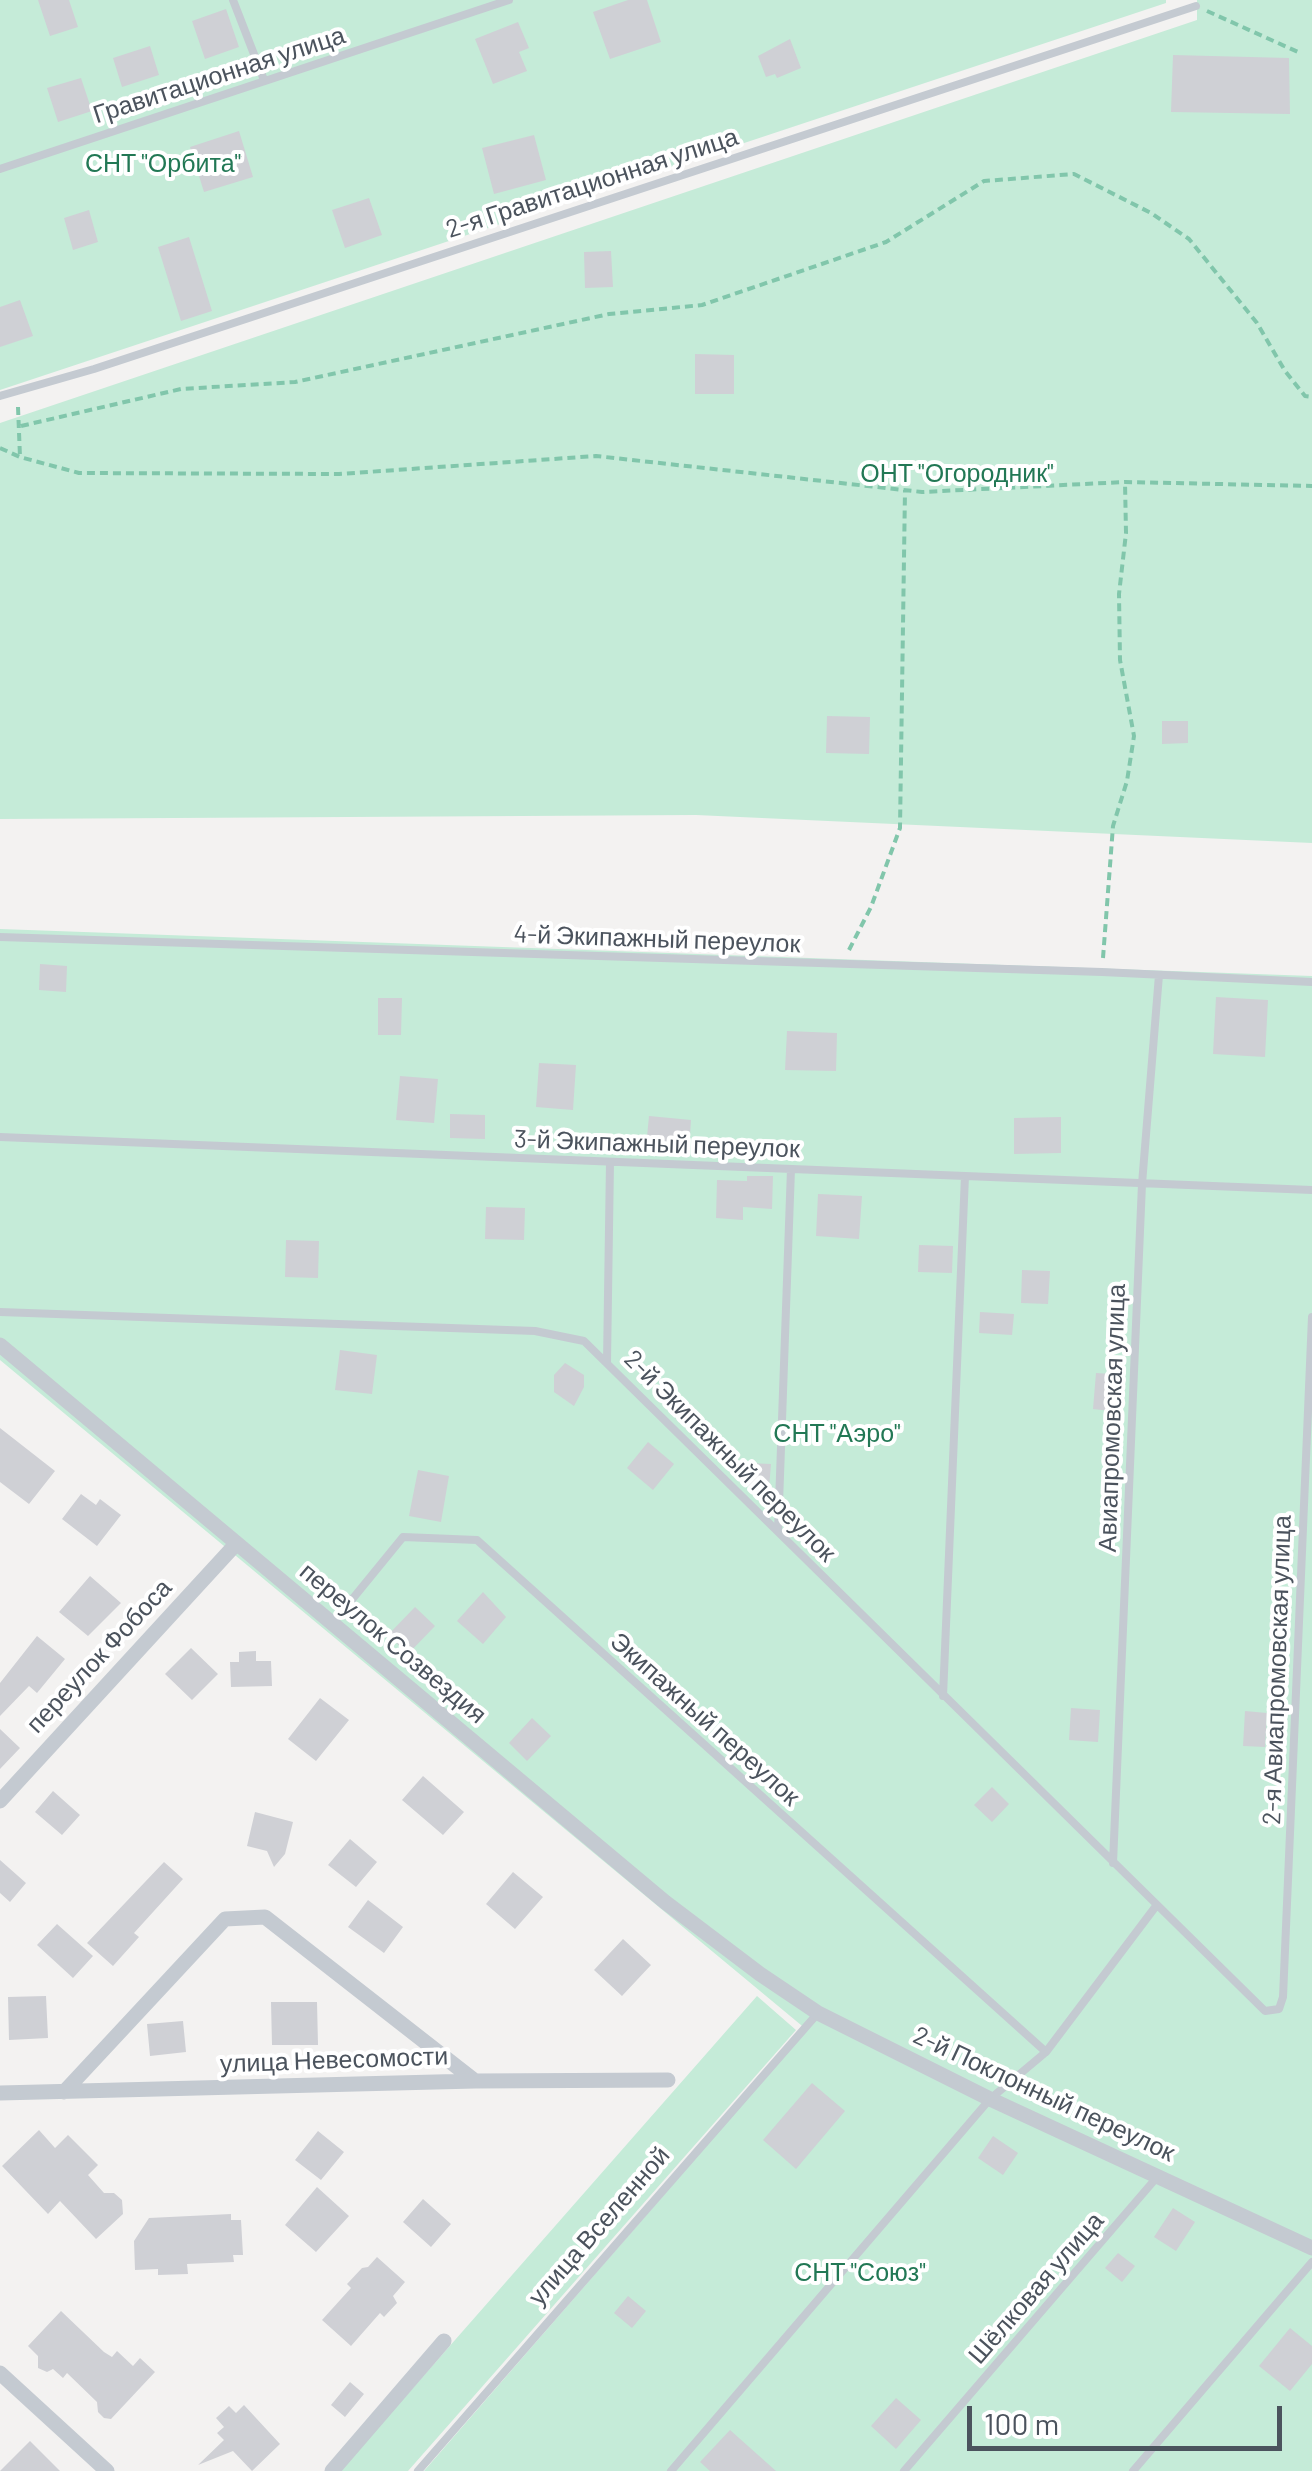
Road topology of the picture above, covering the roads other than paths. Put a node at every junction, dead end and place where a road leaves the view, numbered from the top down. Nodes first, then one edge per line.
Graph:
1 (233, 0) edge
2 (509, 0) edge
3 (1196, 6) road end
4 (264, 80) junction
5 (0, 169) edge
6 (0, 396) edge
7 (0, 937) edge
8 (1159, 975) junction
9 (1312, 982) edge
10 (0, 1136) edge
11 (610, 1162) junction
12 (790, 1169) junction
13 (966, 1176) junction
14 (1142, 1184) junction
15 (1312, 1190) edge
16 (0, 1312) edge
17 (1312, 1316) edge
18 (0, 1345) edge
19 (607, 1362) junction
20 (778, 1532) junction
21 (236, 1544) junction
22 (332, 1624) junction
23 (943, 1696) junction
24 (0, 1801) edge
25 (1113, 1864) junction
26 (1156, 1906) junction
27 (760, 1974) joint
28 (1265, 2011) joint
29 (818, 2013) junction
30 (1046, 2052) junction
31 (668, 2080) dead end
32 (475, 2081) junction
33 (64, 2092) junction
34 (0, 2093) edge
35 (990, 2098) junction
36 (1158, 2176) junction
37 (1312, 2248) edge
38 (1312, 2262) edge
39 (444, 2342) dead end
40 (0, 2373) edge
41 (107, 2471) edge
42 (332, 2471) edge
43 (418, 2471) edge
44 (671, 2471) edge
45 (904, 2471) edge
46 (1133, 2471) edge

1 - 4 lane
2 - 4 lane, Гравитационная улица
3 - 6 lane, 2-я Гравитационная улица
4 - 5 lane, Гравитационная улица
7 - 8 lane, 4-й Экипажный переулок
8 - 9 lane, 4-й Экипажный переулок
8 - 14 lane, Авиапромовская улица
10 - 11 lane, 3-й Экипажный переулок
11 - 12 lane, 3-й Экипажный переулок
11 - 19 lane
12 - 13 lane, 3-й Экипажный переулок
12 - 20 lane
13 - 14 lane, 3-й Экипажный переулок
13 - 23 lane
14 - 15 lane, 3-й Экипажный переулок
14 - 25 lane, Авиапромовская улица
16 - 19 lane, 2-й Экипажный переулок
17 - 28 lane, 2-я Авиапромовская улица
18 - 21 street, переулок Созвездия
19 - 20 lane, 2-й Экипажный переулок
20 - 23 lane, 2-й Экипажный переулок
21 - 22 street, переулок Созвездия
21 - 24 street, переулок Фобоса
22 - 27 street, переулок Созвездия
22 - 30 lane, Экипажный переулок
23 - 25 lane, 2-й Экипажный переулок
25 - 26 lane, 2-й Экипажный переулок
26 - 28 lane, 2-й Экипажный переулок
26 - 30 lane
27 - 29 street, 2-й Поклонный переулок
29 - 35 street, 2-й Поклонный переулок
29 - 43 lane, улица Вселенной
30 - 35 lane
31 - 32 street, улица Невесомости
32 - 33 street, улица Невесомости
32 - 33 street
33 - 34 street, улица Невесомости
35 - 36 street, 2-й Поклонный переулок
35 - 44 lane
36 - 37 street, 2-й Поклонный переулок
36 - 45 lane, Шёлковая улица
38 - 46 lane
39 - 42 street
40 - 41 street

